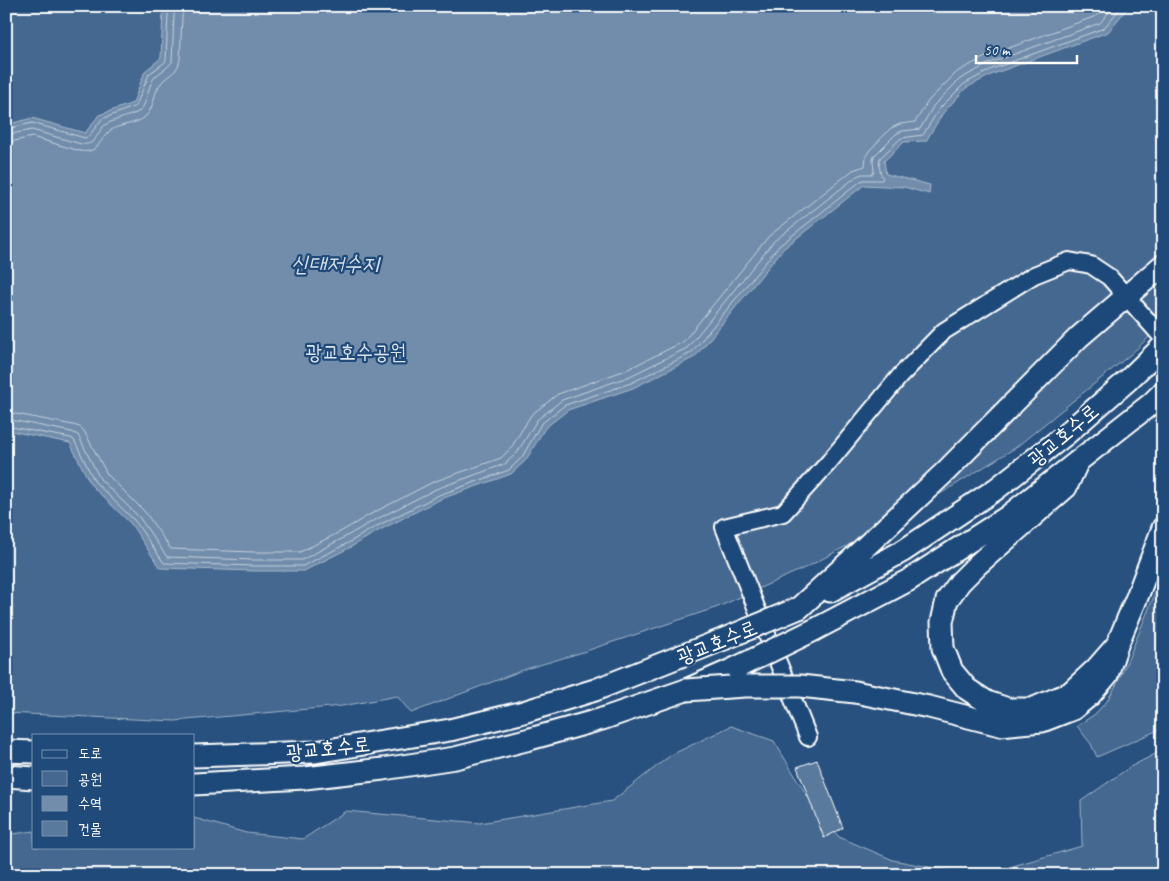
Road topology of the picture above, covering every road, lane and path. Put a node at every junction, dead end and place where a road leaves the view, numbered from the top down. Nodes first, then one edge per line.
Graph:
1 (1163, 265) edge
2 (1126, 296) junction
3 (1163, 338) edge
4 (1163, 346) edge
5 (1157, 397) edge
6 (1078, 461) junction
7 (1163, 528) edge
8 (799, 608) junction
9 (1117, 645) junction
10 (686, 690) junction
11 (808, 738) dead end
12 (6, 751) edge
13 (32, 752) edge
14 (195, 756) edge
15 (6, 776) edge
16 (32, 778) edge
17 (195, 784) edge

1 - 2 main road
2 - 3 street
2 - 8 main road
2 - 11 street
4 - 8 main road, 광교호수로
5 - 6 main road, 광교호수로
6 - 9 main road
6 - 10 main road, 광교호수로, bridge
7 - 9 main road
8 - 14 main road, 광교호수로, bridge
9 - 10 main road, bridge
10 - 17 main road, 광교호수로
12 - 13 main road
15 - 16 main road

